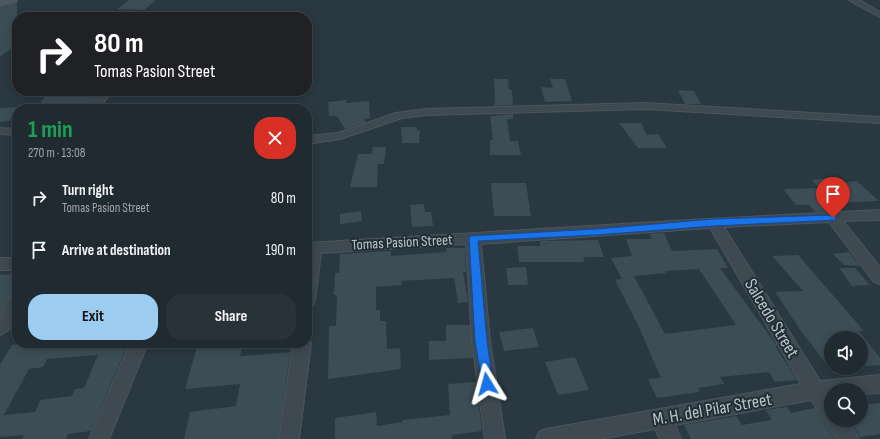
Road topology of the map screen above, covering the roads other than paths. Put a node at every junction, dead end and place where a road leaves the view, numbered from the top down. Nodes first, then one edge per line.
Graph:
1 (12, 0) edge
2 (853, 0) edge
3 (0, 3) edge
4 (880, 15) edge
5 (104, 96) edge
6 (96, 104) edge
7 (880, 120) edge
8 (0, 131) edge
9 (12, 132) edge
10 (312, 139) edge
11 (880, 215) edge
12 (833, 218) junction
13 (714, 222) junction
14 (473, 238) junction
15 (312, 248) edge
16 (0, 264) edge
17 (12, 264) edge
18 (880, 278) edge
19 (12, 310) edge
20 (0, 328) edge
21 (137, 348) edge
22 (301, 348) edge
23 (880, 384) edge
24 (815, 390) junction
25 (824, 403) edge
26 (661, 419) junction
27 (841, 427) edge
28 (99, 439) edge
29 (289, 439) edge
30 (495, 439) edge
31 (546, 439) edge
32 (671, 439) edge
33 (849, 439) edge

1 - 3 main road
2 - 4 street
5 - 6 street
7 - 10 street
8 - 9 street
11 - 12 street, Tomas Pasion Street
12 - 13 street, Tomas Pasion Street
12 - 18 street
13 - 14 street, Tomas Pasion Street
13 - 24 street, Salcedo Street
14 - 15 street, Tomas Pasion Street
14 - 30 street
16 - 17 street
19 - 20 street
21 - 28 street
22 - 29 street
23 - 24 street, M. H. del Pilar Street
24 - 25 street, Salcedo Street
24 - 26 street, M. H. del Pilar Street
26 - 31 street, M. H. del Pilar Street
26 - 32 street
27 - 33 street

